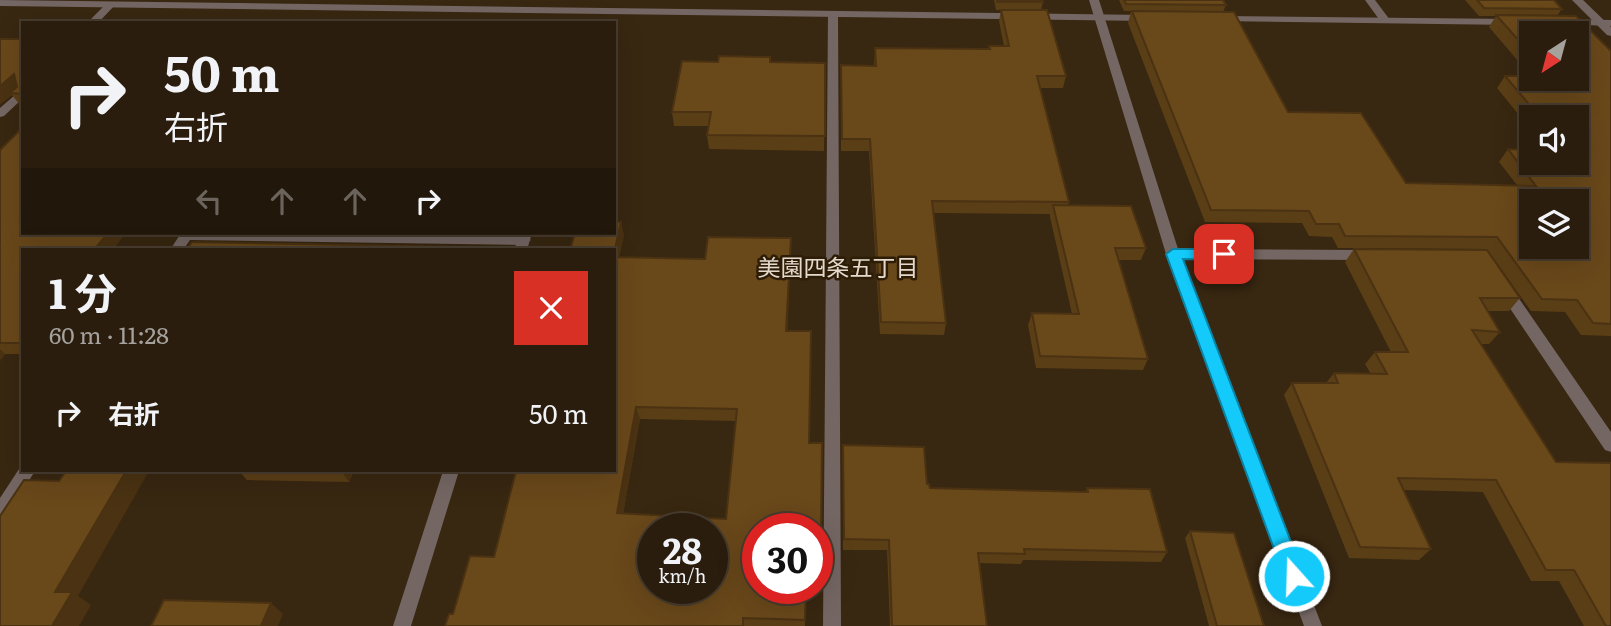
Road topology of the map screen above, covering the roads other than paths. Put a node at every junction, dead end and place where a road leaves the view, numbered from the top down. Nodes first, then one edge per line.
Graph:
1 (1094, 0) edge
2 (1370, 0) edge
3 (1577, 0) edge
4 (0, 3) edge
5 (110, 5) junction
6 (596, 11) junction
7 (833, 14) junction
8 (1100, 18) junction
9 (1154, 18) edge
10 (1208, 19) edge
11 (1385, 20) junction
12 (94, 21) edge
13 (593, 21) edge
14 (1519, 22) edge
15 (1606, 23) edge
16 (1611, 33) edge
17 (21, 93) edge
18 (0, 114) edge
19 (186, 235) edge
20 (524, 241) edge
21 (1173, 254) junction
22 (1388, 255) edge
23 (1497, 278) edge
24 (1611, 445) edge
25 (26, 472) edge
26 (451, 472) edge
27 (0, 512) edge
28 (402, 626) edge
29 (832, 626) edge
30 (1313, 626) edge

1 - 8 street
2 - 11 street
3 - 15 street
4 - 5 street
5 - 6 street
5 - 12 street
6 - 7 street
6 - 13 street
7 - 8 street
7 - 29 street
8 - 9 street
8 - 21 street
10 - 11 street
11 - 14 street
15 - 16 street
17 - 18 street
19 - 20 street
21 - 22 street
21 - 30 street
23 - 24 street
25 - 27 street
26 - 28 street

